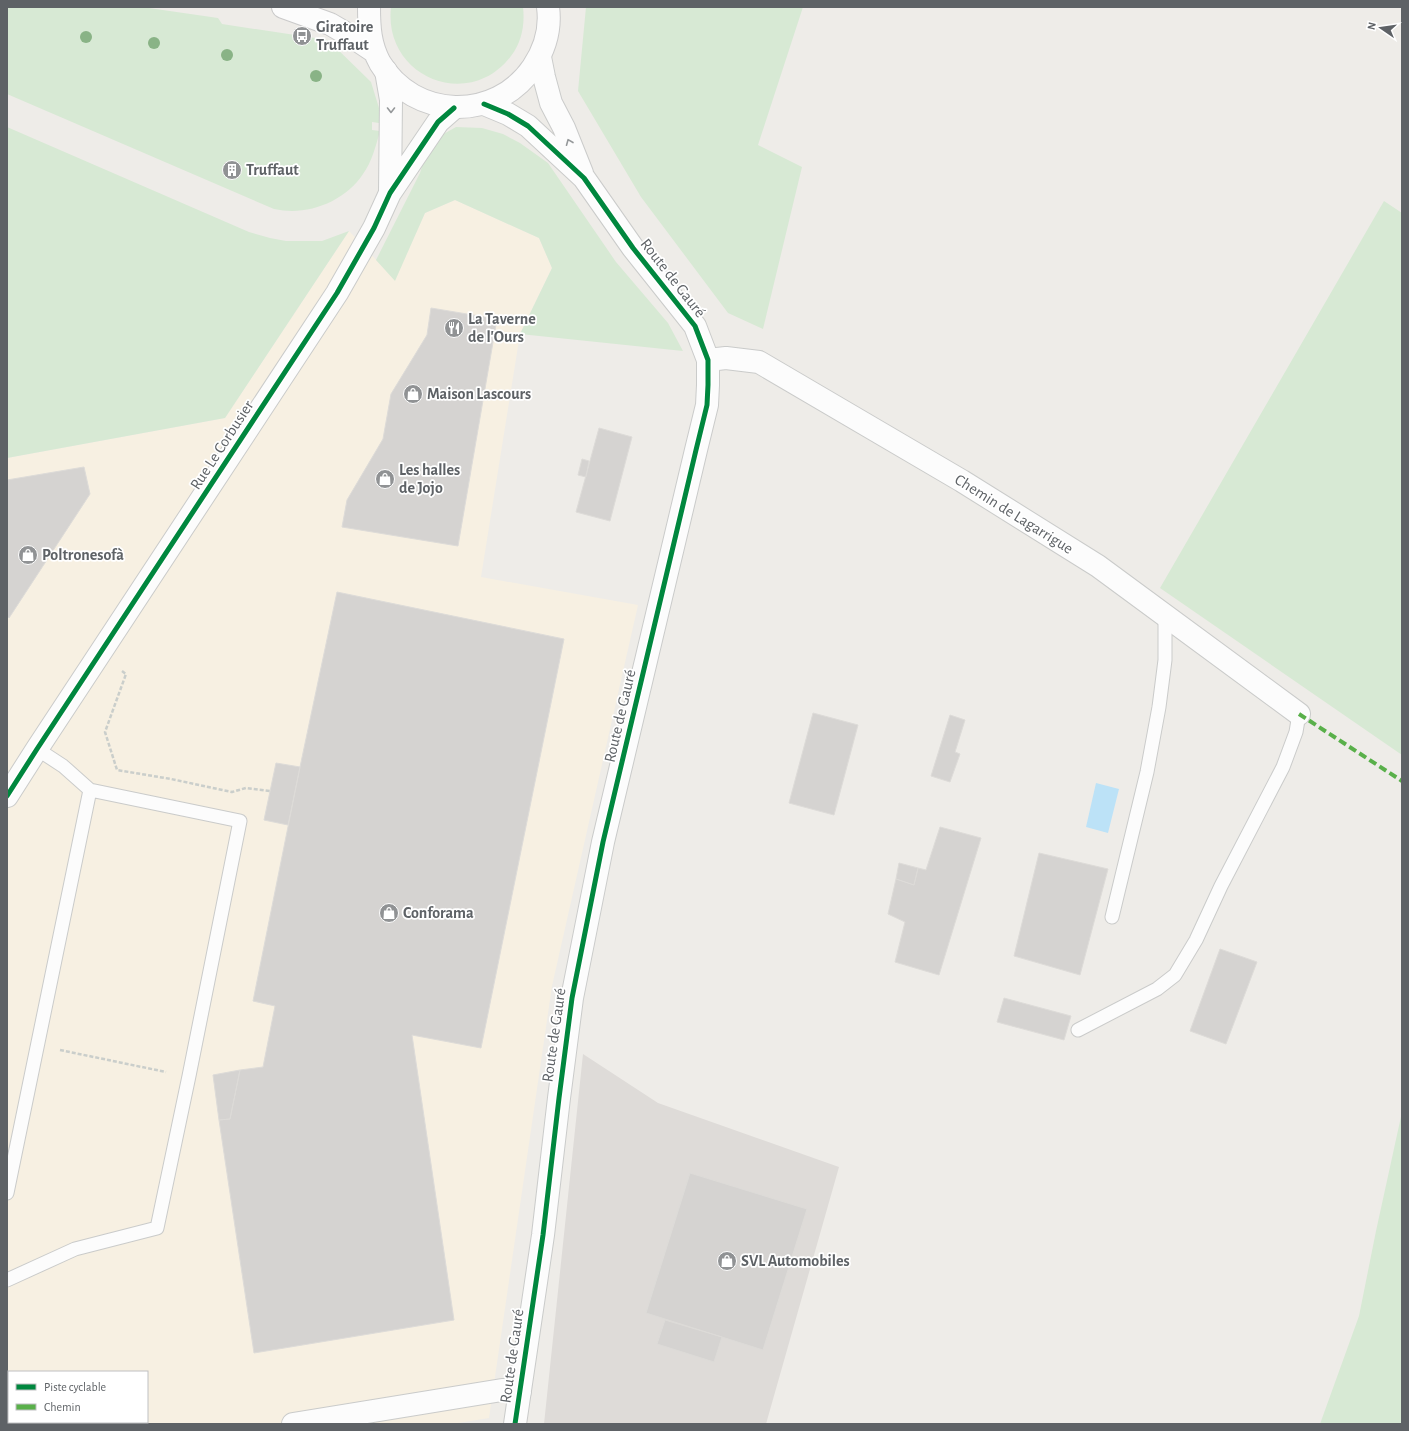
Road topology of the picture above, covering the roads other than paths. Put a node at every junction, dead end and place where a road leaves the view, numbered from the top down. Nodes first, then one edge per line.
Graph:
1 (283, 7) edge
2 (369, 7) edge
3 (548, 7) edge
4 (375, 52) junction
5 (540, 57) junction
6 (386, 71) junction
7 (484, 104) junction
8 (454, 108) junction
9 (584, 178) junction
10 (390, 193) junction
11 (708, 360) junction
12 (1165, 617) junction
13 (1299, 714) joint
14 (37, 749) junction
15 (90, 790) junction
16 (7, 796) edge
17 (1112, 917) dead end
18 (1078, 1030) dead end
19 (7, 1193) edge
20 (7, 1280) edge
21 (520, 1392) junction
22 (293, 1424) edge
23 (515, 1424) edge

1 - 4 street
2 - 4 street
3 - 5 street
4 - 6 street
5 - 7 street
9 -> 5 street, Route de Gauré
6 - 8 street
6 -> 10 street, Rue Le Corbusier
7 - 8 street
7 - 9 street, Route de Gauré
8 - 10 street, Rue Le Corbusier
9 - 11 street, Route de Gauré
10 - 14 street, Rue Le Corbusier
11 - 12 street, Chemin de Lagarrigue
11 - 21 street, Route de Gauré
12 - 13 street, Chemin de Lagarrigue
12 - 17 lane
13 - 18 lane
14 - 15 lane
14 - 16 street, Rue Le Corbusier
15 - 19 lane
15 - 20 lane
21 - 22 street
21 - 23 street, Route de Gauré

